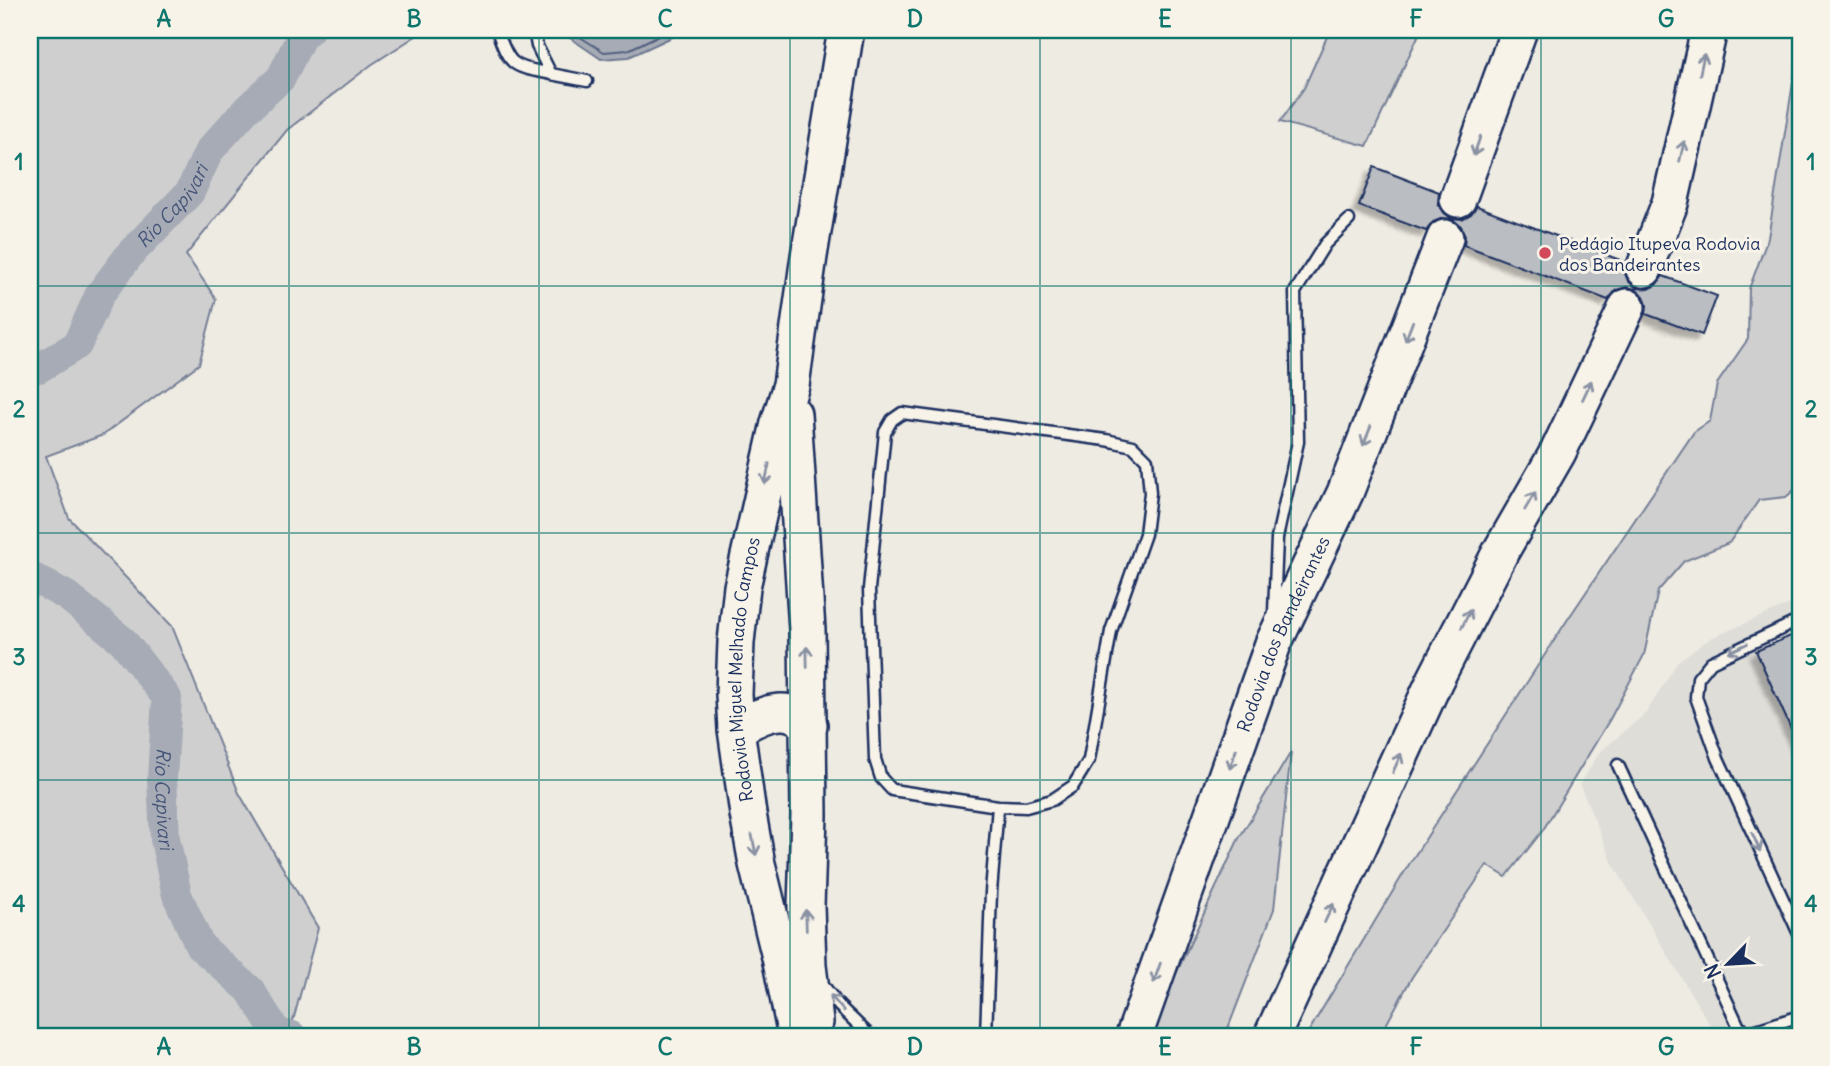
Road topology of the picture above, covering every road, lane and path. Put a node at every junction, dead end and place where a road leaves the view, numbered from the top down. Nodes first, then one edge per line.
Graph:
1 (497, 30) edge
2 (534, 30) edge
3 (846, 30) edge
4 (1519, 30) edge
5 (1709, 30) edge
6 (551, 74) junction
7 (587, 81) dead end
8 (1458, 199) dead end
9 (1349, 220) dead end
10 (1445, 238) dead end
11 (1644, 269) dead end
12 (1627, 307) dead end
13 (791, 385) junction
14 (1800, 620) edge
15 (1273, 643) junction
16 (809, 725) junction
17 (736, 729) junction
18 (1618, 765) dead end
19 (998, 806) junction
20 (1800, 936) edge
21 (808, 965) junction
22 (1800, 1016) edge
23 (796, 1036) edge
24 (816, 1036) edge
25 (870, 1036) edge
26 (986, 1036) edge
27 (1134, 1036) edge
28 (1272, 1036) edge

1 - 6 lane
2 - 6 lane
3 - 13 highway, Rodovia Miguel Melhado Campos
4 -> 8 highway
11 -> 5 highway
6 - 7 lane
9 - 15 lane
10 -> 15 highway, Rodovia dos Bandeirantes
28 -> 12 highway
16 -> 13 highway, Rodovia Miguel Melhado Campos
13 -> 17 highway, Rodovia Miguel Melhado Campos
14 -> 20 lane
15 -> 27 highway, Rodovia dos Bandeirantes
16 - 17 highway
21 -> 16 highway, Rodovia Miguel Melhado Campos
17 -> 23 highway, Rodovia Miguel Melhado Campos
18 - 22 lane
19 - 19 lane
19 - 26 lane
21 - 24 highway, Rodovia Miguel Melhado Campos
25 -> 21 lane

